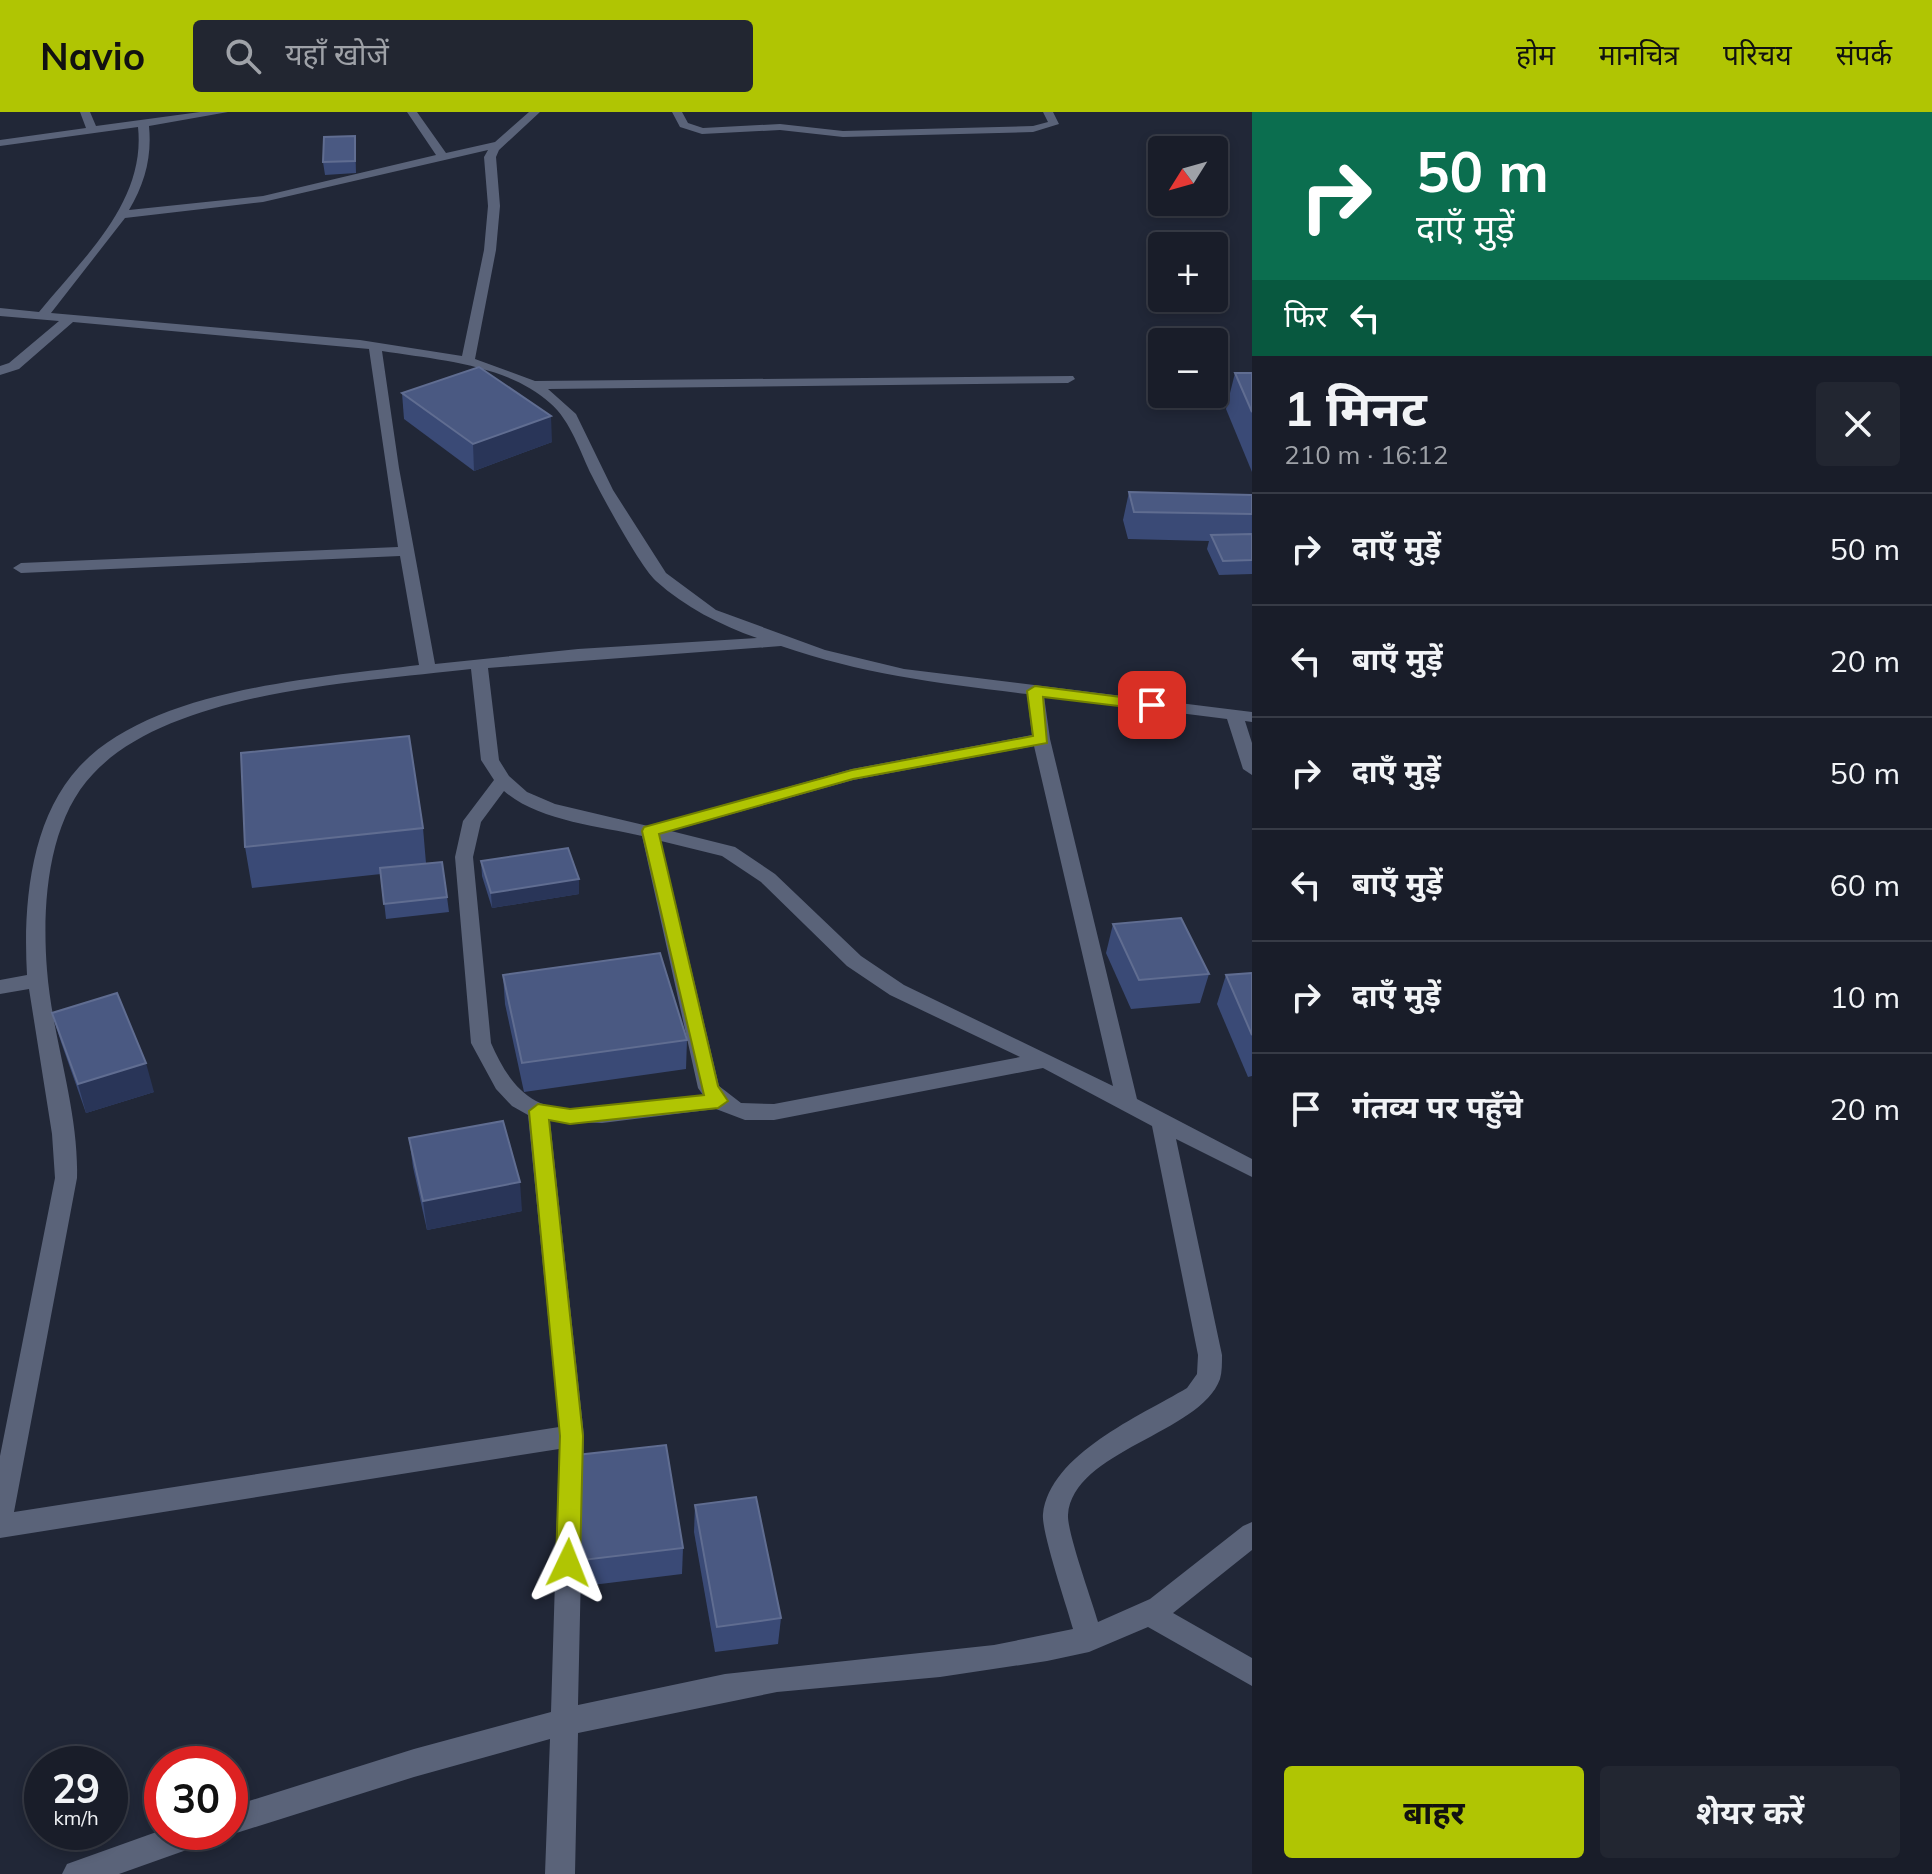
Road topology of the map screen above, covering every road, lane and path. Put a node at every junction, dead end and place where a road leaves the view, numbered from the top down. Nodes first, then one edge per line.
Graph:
1 (85, 112) edge
2 (223, 112) edge
3 (412, 112) edge
4 (535, 112) edge
5 (677, 112) edge
6 (1048, 112) edge
7 (143, 124) junction
8 (93, 131) junction
9 (0, 143) edge
10 (499, 144) junction
11 (443, 157) junction
12 (119, 215) junction
13 (0, 312) edge
14 (42, 316) junction
15 (70, 318) junction
16 (375, 346) junction
17 (468, 361) junction
18 (0, 371) edge
19 (1068, 379) dead end
20 (533, 385) junction
21 (409, 551) junction
22 (21, 568) dead end
23 (783, 641) junction
24 (479, 664) junction
25 (428, 669) junction
26 (1035, 691) junction
27 (1243, 716) edge
28 (1041, 739) junction
29 (1252, 769) edge
30 (503, 780) junction
31 (650, 831) junction
32 (40, 980) junction
33 (0, 987) edge
34 (1045, 1060) junction
35 (718, 1101) junction
36 (1127, 1103) junction
37 (538, 1111) junction
38 (1162, 1121) junction
39 (1252, 1169) edge
40 (572, 1436) junction
41 (0, 1518) edge
42 (0, 1526) edge
43 (1252, 1534) edge
44 (1149, 1613) junction
45 (1089, 1639) junction
46 (1252, 1673) edge
47 (563, 1721) junction
48 (248, 1815) edge
49 (147, 1850) edge
50 (77, 1874) edge
51 (560, 1874) edge

1 - 8 street
2 - 7 street
3 - 11 street
4 - 10 street
5 - 6 street
7 - 8 street
7 - 12 street
8 - 9 street
10 - 11 street
10 - 17 street
11 - 12 street
12 - 14 street
13 - 14 street
14 - 15 street
15 - 16 street
15 - 18 street
16 - 17 street
16 - 21 street
17 - 20 street
19 - 20 street
20 - 23 street
21 - 22 street
21 - 25 street
23 - 24 street
23 - 26 street
24 - 25 street
24 - 30 street
25 - 32 street
26 - 27 street
26 - 28 street
27 - 29 street
28 - 31 street
28 - 36 street
30 - 31 street
30 - 37 street
31 - 34 street
31 - 35 street
32 - 33 street
32 - 41 street
34 - 35 street
34 - 36 street
35 - 37 street
36 - 38 street
37 - 40 street
38 - 39 street
38 - 45 street
40 - 42 street
40 - 47 street
43 - 44 street
44 - 45 street
44 - 46 street
45 - 47 street
47 - 48 street
47 - 51 street
49 - 50 street

